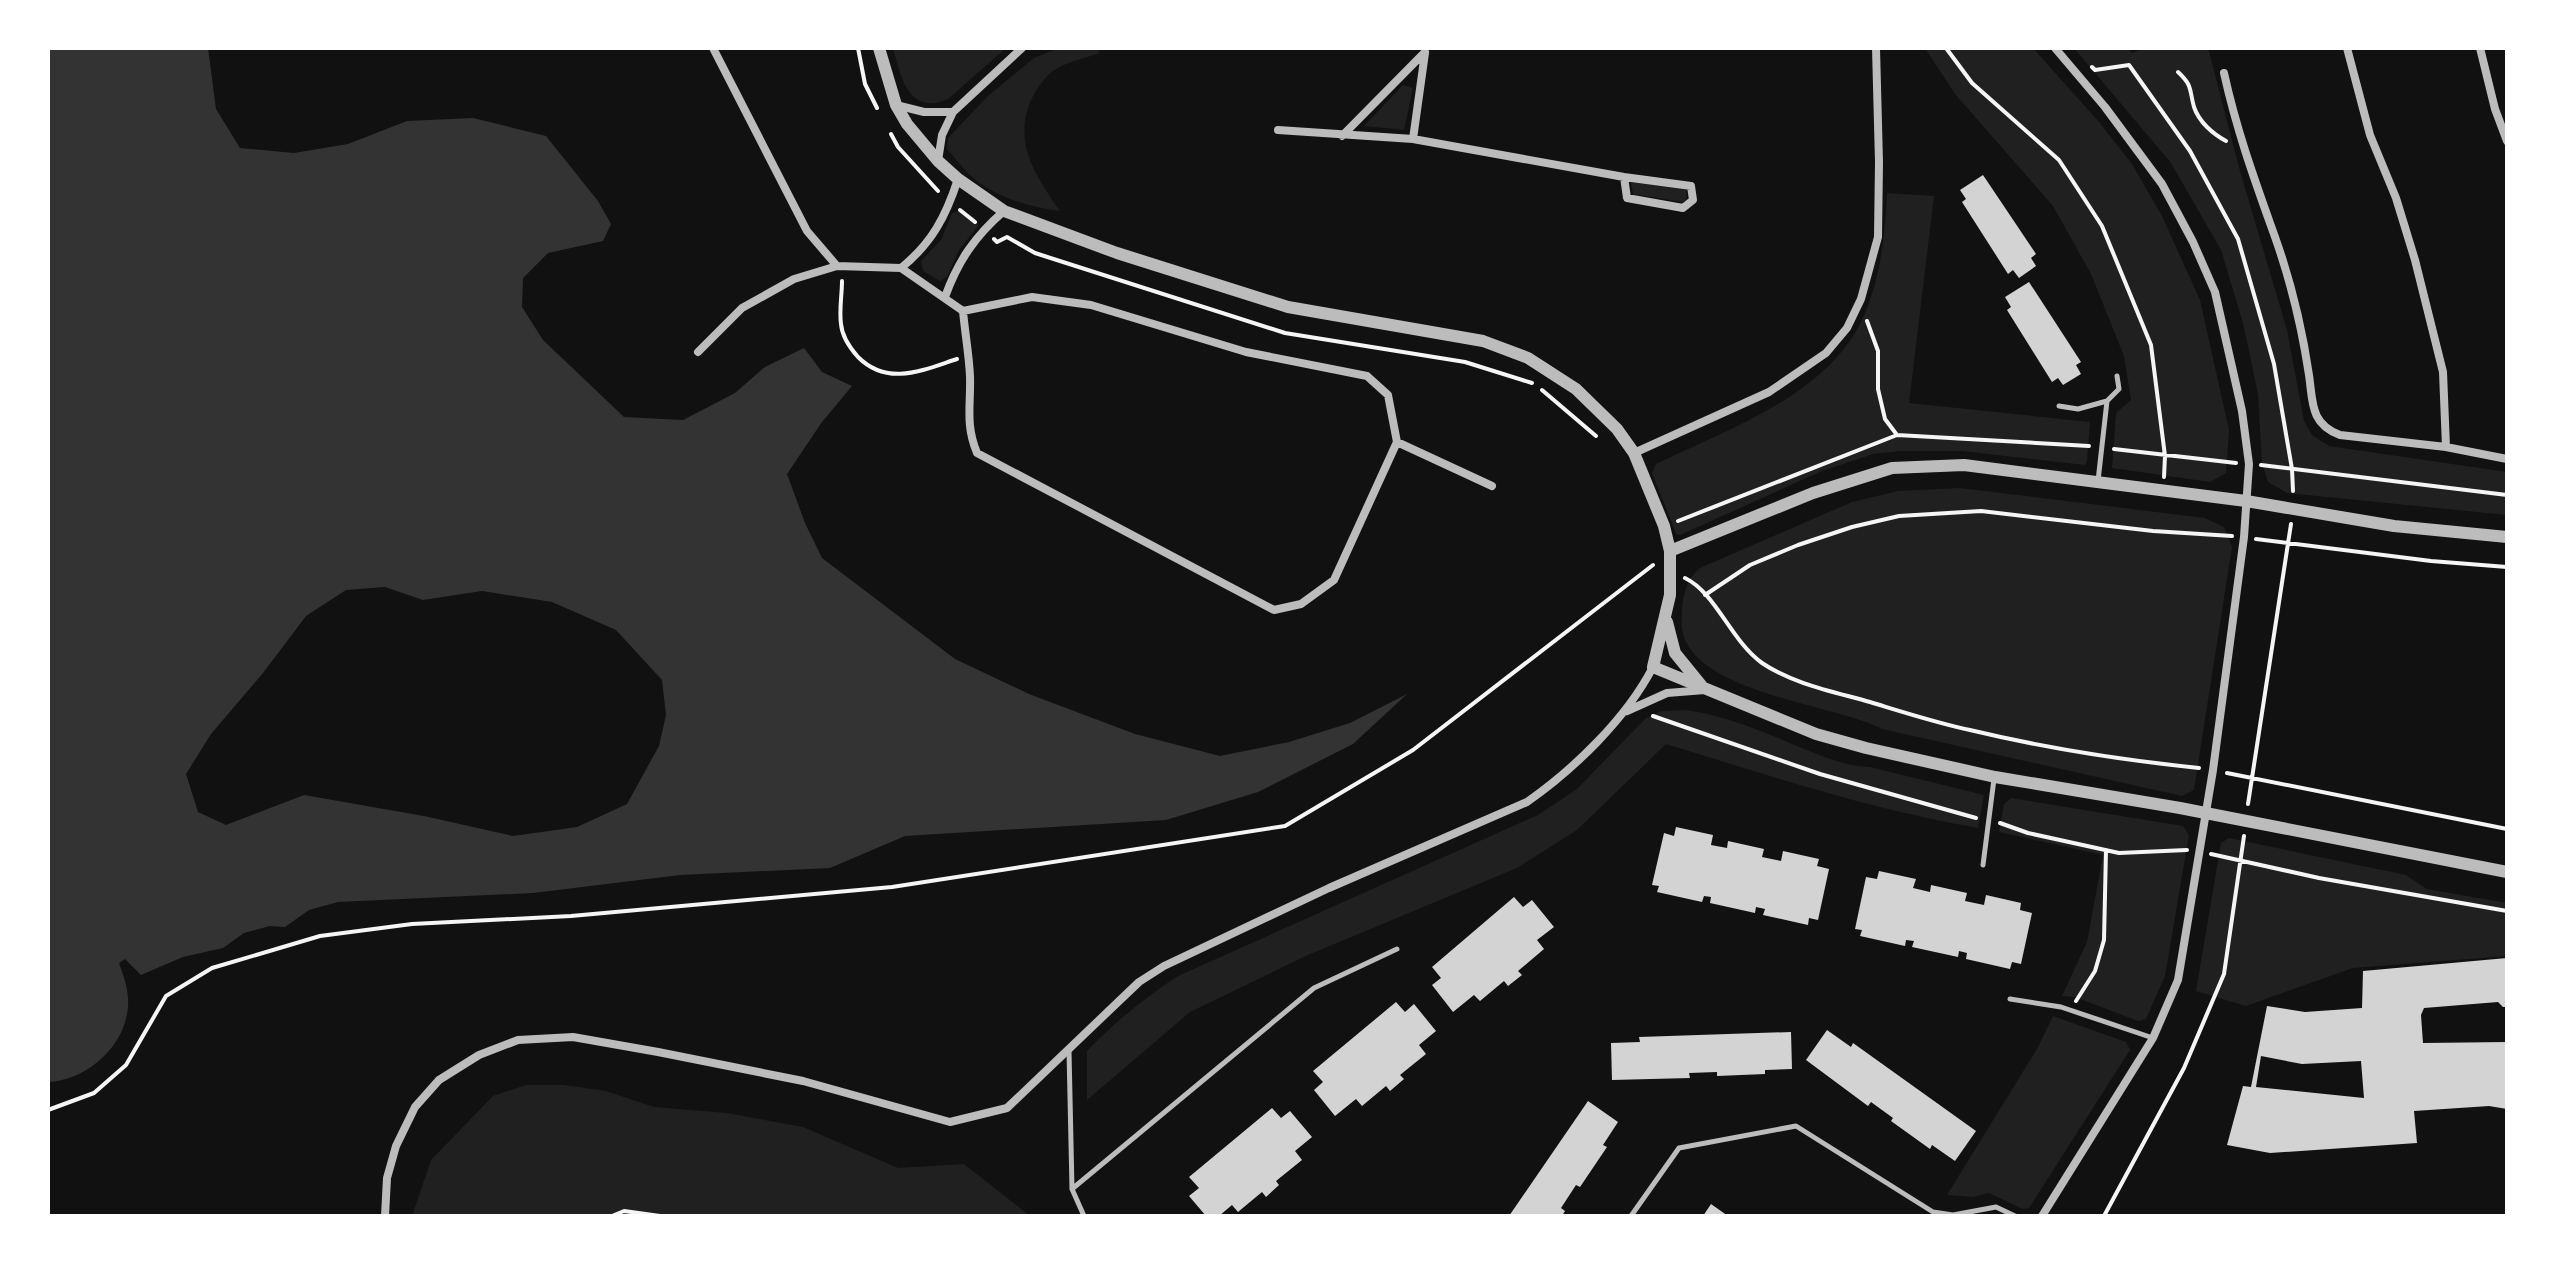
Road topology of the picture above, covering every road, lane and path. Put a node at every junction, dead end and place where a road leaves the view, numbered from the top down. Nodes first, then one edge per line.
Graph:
1 (713, 48) edge
2 (858, 48) edge
3 (879, 48) edge
4 (1022, 48) edge
5 (1876, 48) edge
6 (1946, 48) edge
7 (2055, 48) edge
8 (2347, 48) edge
9 (2480, 48) edge
10 (1426, 50) edge
11 (2085, 59) dead end
12 (2178, 72) dead end
13 (2224, 73) dead end
14 (896, 105) junction
15 (878, 110) dead end
16 (953, 112) junction
17 (885, 122) dead end
18 (1278, 130) dead end
19 (1342, 136) junction
20 (1413, 139) junction
21 (2240, 140) junction
22 (2507, 141) edge
23 (938, 161) junction
24 (1624, 177) junction
25 (958, 179) junction
26 (950, 202) junction
27 (1004, 211) junction
28 (983, 229) junction
29 (840, 266) junction
30 (901, 268) junction
31 (945, 297) junction
32 (1860, 301) junction
33 (963, 311) junction
34 (698, 352) dead end
35 (968, 355) junction
36 (2117, 376) dead end
37 (2107, 401) junction
38 (2059, 406) dead end
39 (1897, 435) dead end
40 (1397, 442) junction
41 (1604, 443) dead end
42 (2446, 447) junction
43 (1634, 453) junction
44 (2507, 459) edge
45 (2098, 483) junction
46 (1492, 486) dead end
47 (2164, 491) junction
48 (2246, 501) junction
49 (2293, 509) junction
50 (2244, 537) junction
51 (2507, 537) edge
52 (2288, 543) junction
53 (1670, 551) junction
54 (2507, 567) edge
55 (1671, 571) junction
56 (1705, 595) junction
57 (1666, 618) junction
58 (1653, 667) junction
59 (1706, 690) junction
60 (1632, 708) junction
61 (1619, 715) junction
62 (2213, 770) junction
63 (1995, 777) junction
64 (2251, 778) junction
65 (2207, 813) junction
66 (1989, 820) junction
67 (2246, 821) junction
68 (2507, 829) edge
69 (2106, 850) junction
70 (2201, 852) junction
71 (2240, 860) junction
72 (1983, 865) dead end
73 (2507, 872) edge
74 (2507, 911) edge
75 (1397, 949) dead end
76 (2010, 999) dead end
77 (2070, 1011) junction
78 (2153, 1038) junction
79 (1069, 1050) junction
80 (48, 1110) edge
81 (1072, 1189) junction
82 (1984, 1214) edge
83 (385, 1216) edge
84 (612, 1216) edge
85 (660, 1216) edge
86 (1084, 1216) edge
87 (1631, 1216) edge
88 (2015, 1216) edge
89 (2042, 1216) edge
90 (2104, 1216) edge

1 - 29 street
2 - 15 path
3 - 14 street
4 - 16 street
5 - 32 street
6 - 47 path
7 - 48 street
8 - 42 street
9 - 22 street
10 - 19 street
10 - 20 street
11 - 49 path
12 - 21 path
13 - 21 street
14 - 16 street
14 - 23 street
16 - 23 street
17 - 26 path
18 - 19 street
19 - 20 street
20 - 24 street
21 - 42 street
23 - 25 street
24 - 24 street
25 - 26 street
25 - 27 street
26 - 28 path
26 - 30 street
27 - 28 street
27 - 43 street
28 - 31 street
28 - 41 path
29 - 30 street
29 - 34 street
29 - 35 path
30 - 31 street
31 - 33 street
32 - 39 path
32 - 43 street
33 - 35 street
33 - 40 street
35 - 40 street
36 - 37 lane
37 - 38 lane
37 - 45 lane
40 - 46 street
42 - 44 street
43 - 53 street
45 - 47 street
45 - 53 street
47 - 48 street
48 - 49 street
48 - 50 street
49 - 51 street
49 - 52 path
50 - 52 path
50 - 56 path
50 - 62 street
52 - 54 path
52 - 64 path
53 - 55 street
53 - 80 path
55 - 56 path
55 - 57 street
56 - 62 path
57 - 58 street
57 - 59 street
58 - 59 street
58 - 61 street
59 - 60 street
59 - 63 street
60 - 61 street
60 - 66 path
61 - 79 street
62 - 64 path
62 - 65 street
63 - 65 street
63 - 66 lane
64 - 67 path
64 - 68 path
65 - 67 street
65 - 70 street
66 - 69 path
66 - 72 lane
67 - 71 path
67 - 73 street
69 - 70 path
69 - 77 path
70 - 71 path
70 - 78 street
71 - 74 path
71 - 90 path
75 - 81 lane
76 - 77 lane
77 - 78 lane
78 - 89 street
79 - 81 lane
79 - 83 street
81 - 86 lane
82 - 87 lane
82 - 88 lane
84 - 85 path

